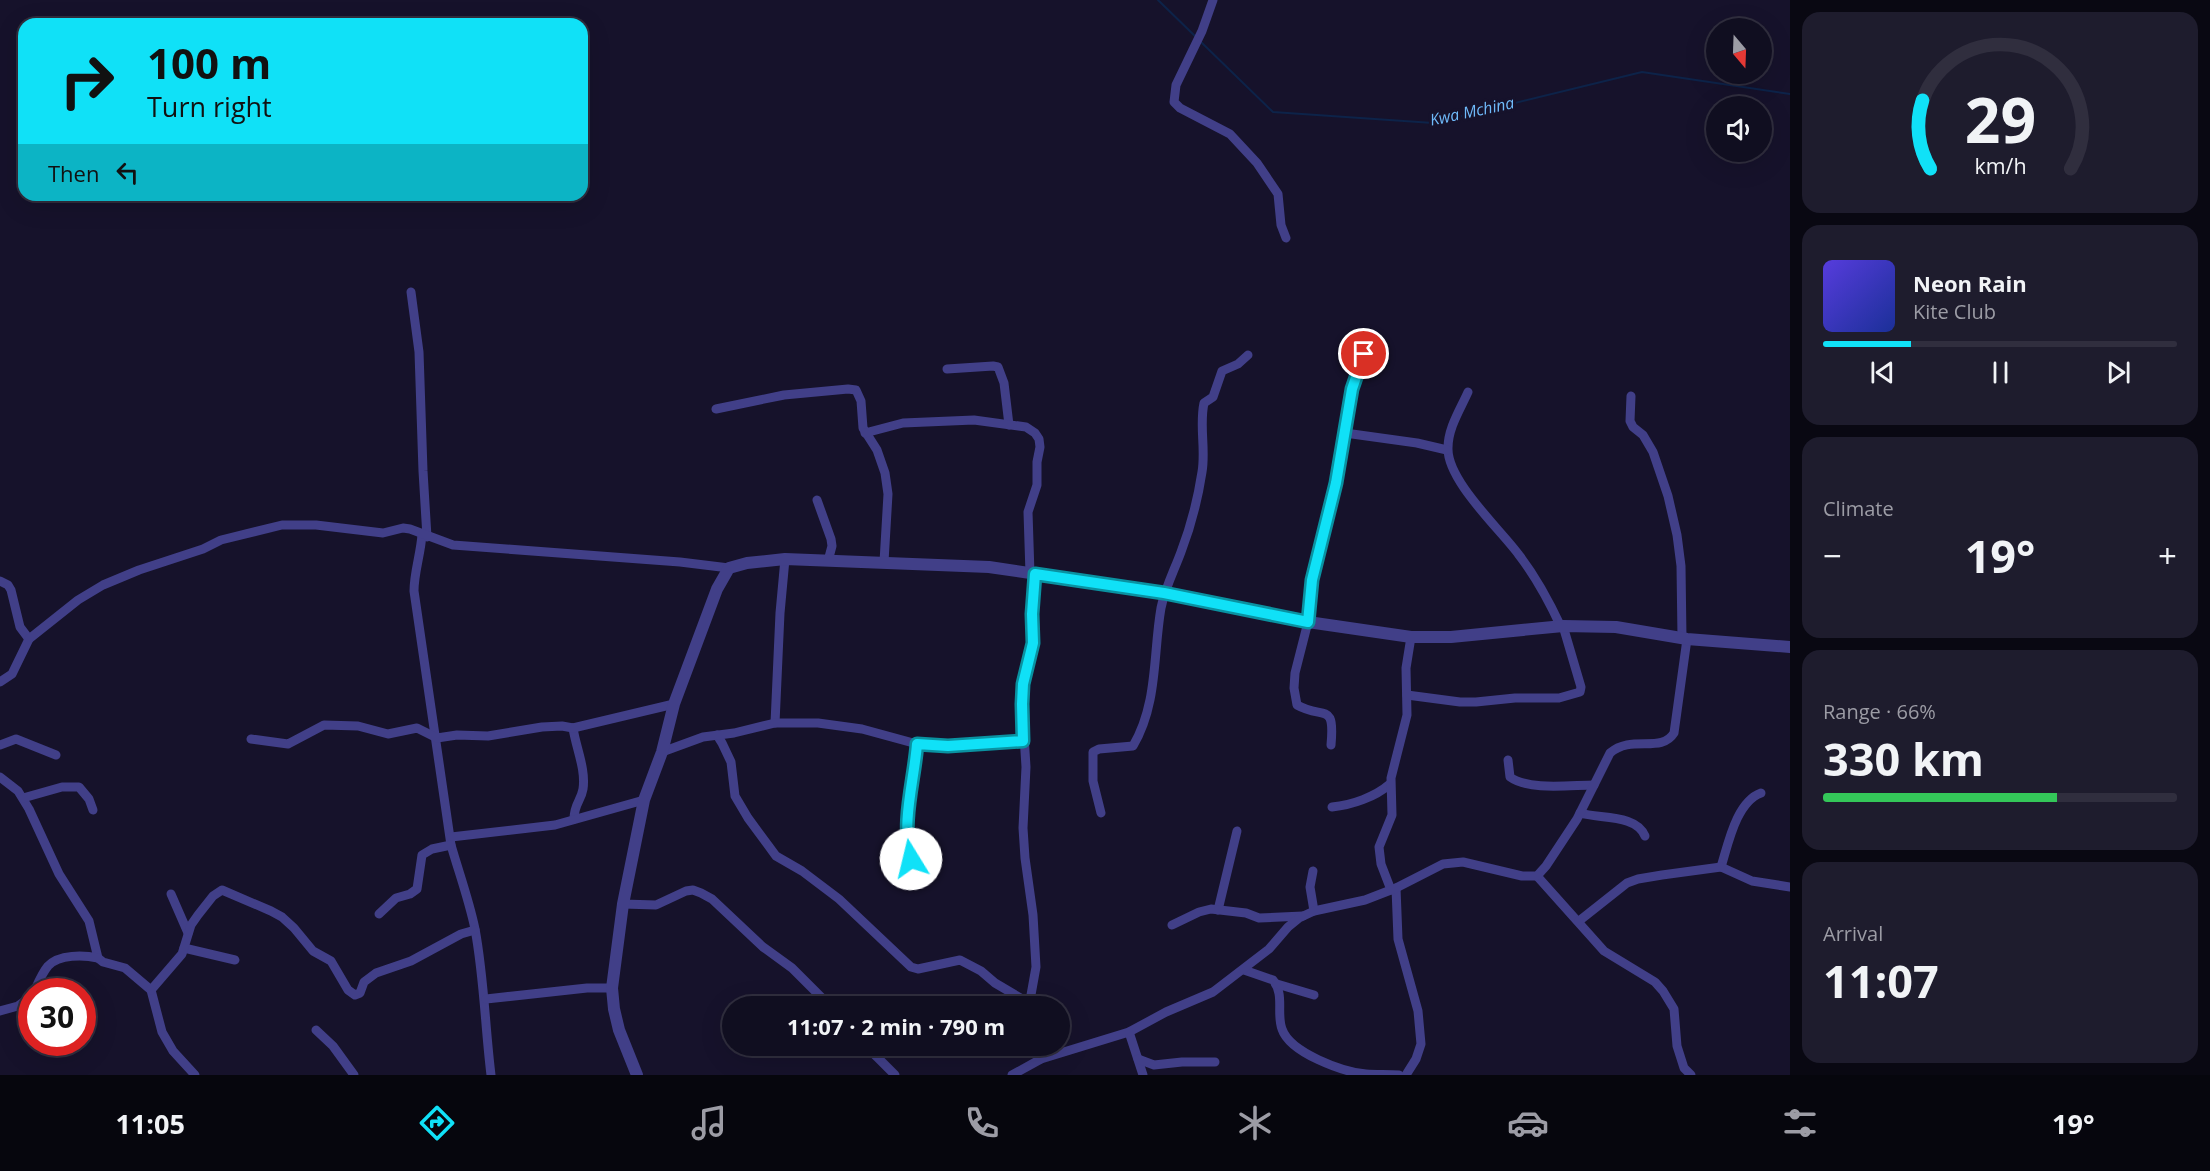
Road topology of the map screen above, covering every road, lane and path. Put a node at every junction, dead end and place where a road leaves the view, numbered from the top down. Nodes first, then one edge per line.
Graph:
1 (1213, 0) edge
2 (1286, 238) dead end
3 (411, 292) dead end
4 (1364, 345) dead end
5 (1248, 356) dead end
6 (946, 369) dead end
7 (1468, 392) dead end
8 (1632, 396) dead end
9 (716, 409) dead end
10 (1009, 425) junction
11 (865, 433) junction
12 (1345, 433) junction
13 (1448, 450) junction
14 (817, 500) dead end
15 (424, 535) junction
16 (785, 559) junction
17 (828, 561) junction
18 (884, 562) junction
19 (729, 568) junction
20 (1032, 574) junction
21 (0, 581) edge
22 (1164, 593) junction
23 (1308, 622) junction
24 (1562, 627) junction
25 (1411, 637) junction
26 (29, 639) junction
27 (1685, 639) junction
28 (1790, 647) edge
29 (0, 682) edge
30 (1407, 695) junction
31 (674, 704) junction
32 (775, 723) junction
33 (573, 728) junction
34 (717, 735) junction
35 (437, 738) junction
36 (251, 739) dead end
37 (1023, 741) junction
38 (917, 744) junction
39 (0, 745) edge
40 (1330, 745) dead end
41 (662, 752) junction
42 (56, 755) dead end
43 (1508, 760) dead end
44 (0, 777) edge
45 (1390, 784) junction
46 (1594, 785) junction
47 (1761, 793) dead end
48 (23, 798) junction
49 (644, 800) junction
50 (1332, 807) dead end
51 (93, 810) dead end
52 (1101, 813) dead end
53 (1580, 813) junction
54 (574, 819) junction
55 (1237, 831) dead end
56 (1645, 836) dead end
57 (451, 841) junction
58 (1721, 867) junction
59 (1312, 871) dead end
60 (915, 876) dead end
61 (1537, 876) junction
62 (1790, 887) edge
63 (1393, 889) junction
64 (171, 894) dead end
65 (623, 904) junction
66 (1218, 910) junction
67 (1314, 911) junction
68 (379, 914) dead end
69 (1303, 916) junction
70 (1579, 921) junction
71 (1172, 925) dead end
72 (475, 930) junction
73 (188, 933) junction
74 (184, 948) junction
75 (98, 958) junction
76 (235, 960) dead end
77 (1244, 970) junction
78 (41, 978) edge
79 (1276, 984) junction
80 (612, 988) junction
81 (151, 990) junction
82 (1314, 995) dead end
83 (820, 996) edge
84 (1015, 996) edge
85 (1031, 996) edge
86 (486, 999) junction
87 (18, 1006) edge
88 (0, 1011) edge
89 (316, 1030) dead end
90 (1129, 1032) junction
91 (489, 1055) junction
92 (876, 1056) edge
93 (1040, 1056) edge
94 (1041, 1059) junction
95 (1138, 1059) junction
96 (1215, 1062) dead end
97 (195, 1075) edge
98 (354, 1075) edge
99 (484, 1075) edge
100 (491, 1075) edge
101 (637, 1075) edge
102 (895, 1075) edge
103 (1011, 1075) edge
104 (1143, 1075) edge
105 (1399, 1075) edge
106 (1406, 1075) edge
107 (1691, 1075) edge

1 - 2 street
3 - 15 street
4 - 12 street
5 - 22 street
6 - 10 street
7 - 13 street
8 - 27 street
9 - 11 street
10 - 11 street
10 - 20 street
11 - 18 street
12 - 13 street
12 - 23 street
13 - 24 street
14 - 17 street
15 - 19 street
15 - 26 street
15 - 35 street
16 - 17 street
16 - 19 street
16 - 32 street
17 - 18 street
18 - 20 street
19 - 31 street
20 - 22 street
20 - 37 street
21 - 26 street
22 - 23 street
22 - 52 street
23 - 25 street
23 - 40 street
24 - 25 street
24 - 27 street
24 - 30 street
25 - 30 street
26 - 29 street
27 - 28 street
27 - 46 street
30 - 45 street
31 - 33 street
31 - 41 street
32 - 34 street
32 - 38 street
33 - 35 street
33 - 54 street
34 - 41 street
34 - 84 street
35 - 36 street
35 - 57 street
37 - 38 street
37 - 85 street
38 - 60 street
39 - 42 street
41 - 49 street
43 - 46 street
44 - 48 street
45 - 50 street
45 - 63 street
46 - 53 street
47 - 58 street
48 - 51 street
48 - 75 street
49 - 54 street
49 - 65 street
53 - 56 street
53 - 61 street
54 - 57 street
55 - 66 street
57 - 68 street
57 - 72 street
58 - 62 street
58 - 70 street
59 - 67 street
61 - 63 street
61 - 70 street
63 - 67 street
63 - 106 street
64 - 73 street
65 - 80 street
65 - 83 street
66 - 69 street
66 - 71 street
67 - 69 street
69 - 77 street
70 - 107 street
72 - 73 street
72 - 86 street
73 - 74 street
74 - 76 street
74 - 81 street
75 - 78 street
75 - 81 street
77 - 79 street
77 - 90 street
79 - 82 street
79 - 105 street
80 - 86 street
80 - 101 street
81 - 97 street
86 - 91 street
87 - 88 street
89 - 98 street
90 - 94 street
90 - 95 street
91 - 99 street
91 - 100 street
92 - 102 street
93 - 94 street
94 - 103 street
95 - 96 street
95 - 104 street

